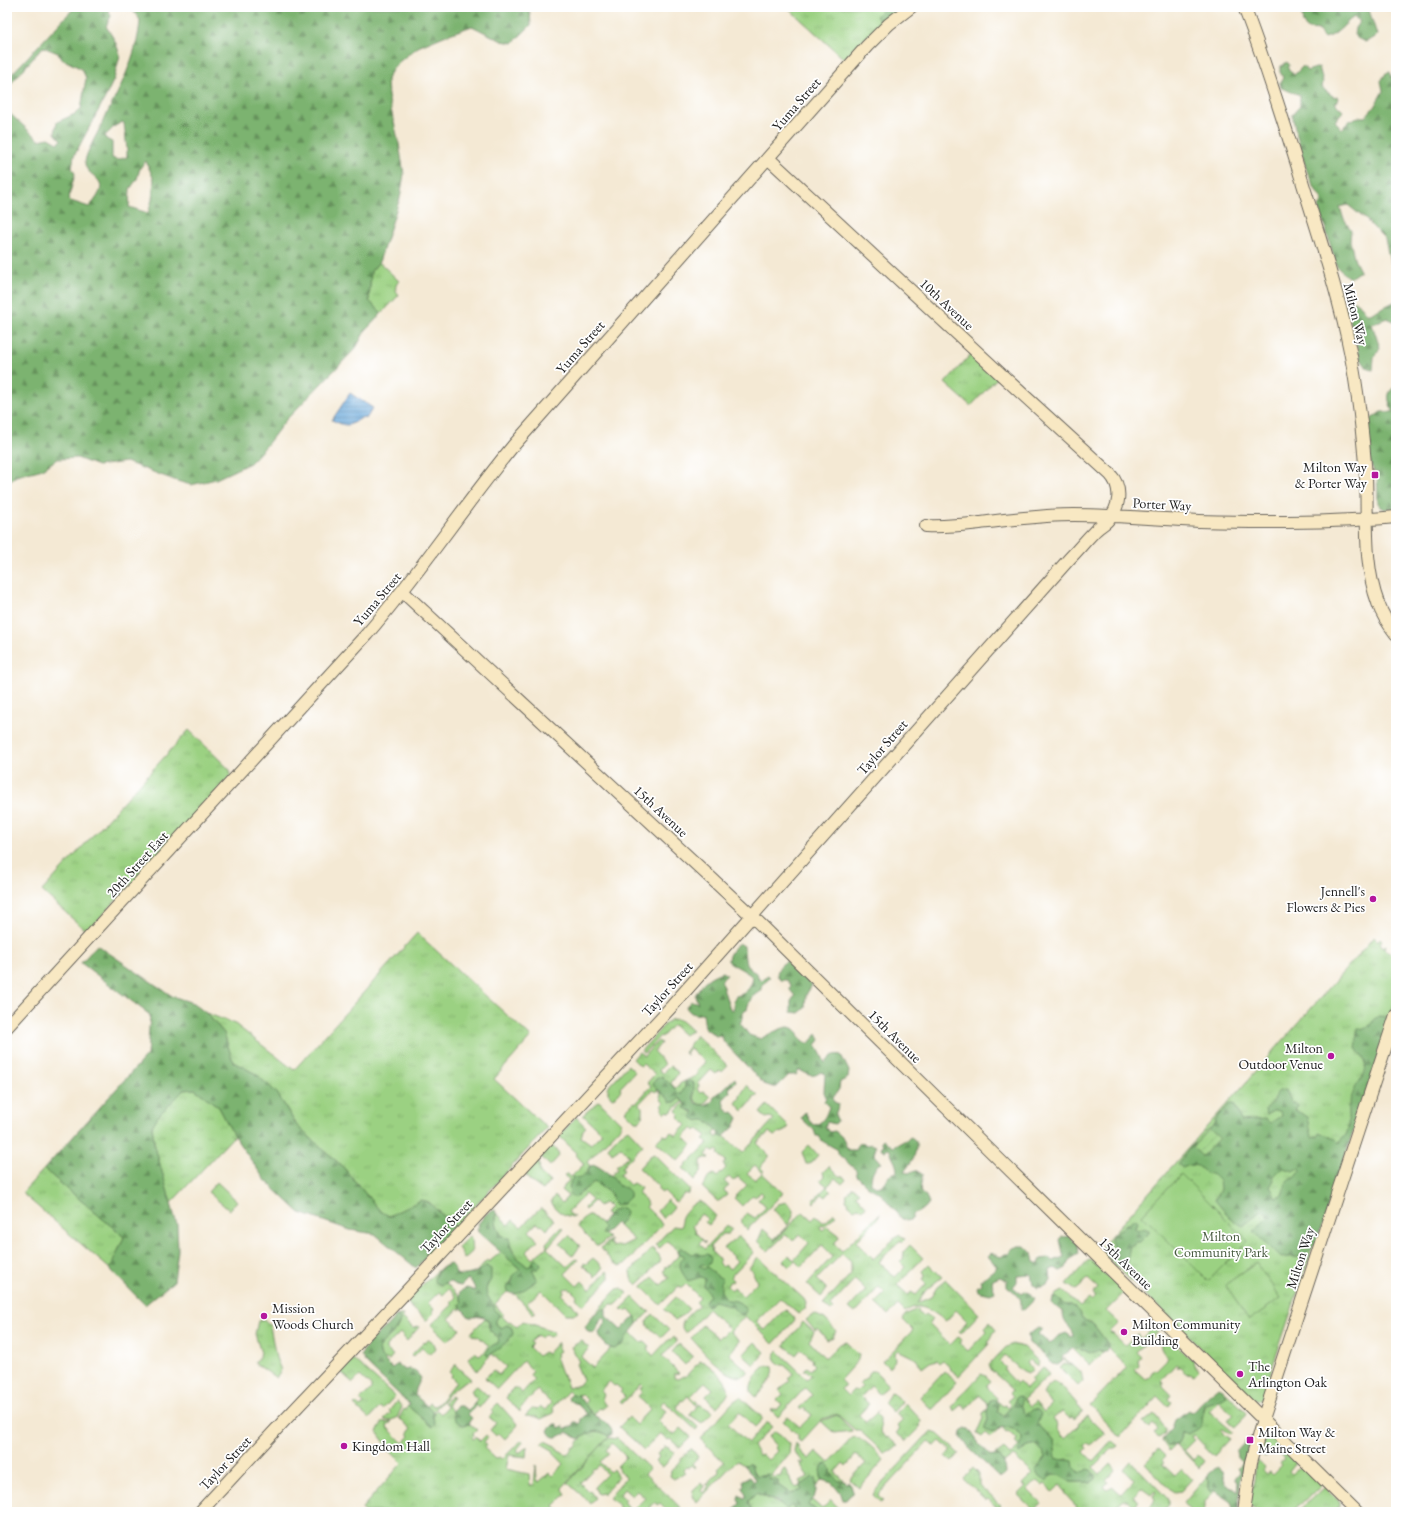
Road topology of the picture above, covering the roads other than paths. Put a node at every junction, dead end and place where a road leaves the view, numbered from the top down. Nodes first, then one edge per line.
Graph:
1 (911, 7) edge
2 (1244, 7) edge
3 (768, 158) junction
4 (1112, 516) junction
5 (1396, 517) edge
6 (1367, 520) junction
7 (926, 526) dead end
8 (403, 592) junction
9 (1396, 634) edge
10 (288, 720) joint
11 (753, 917) junction
12 (1396, 1015) edge
13 (7, 1027) edge
14 (1263, 1419) junction
15 (200, 1512) edge
16 (1244, 1512) edge
17 (1357, 1512) edge

1 - 3 street, Yuma Street
2 - 6 street, Milton Way
3 - 4 street, 10th Avenue
3 - 8 street, Yuma Street
4 - 6 street, Porter Way
4 - 7 street, Porter Way
4 - 11 street, Taylor Street
5 - 6 street, Porter Way
6 - 9 street, Milton Way
8 - 10 street, Yuma Street
8 - 11 street, 15th Avenue
10 - 13 street, 20th Street East
11 - 14 street, 15th Avenue
11 - 15 street, Taylor Street
12 - 14 street, Milton Way
14 - 16 street, Milton Way
14 - 17 street, 15th Avenue

